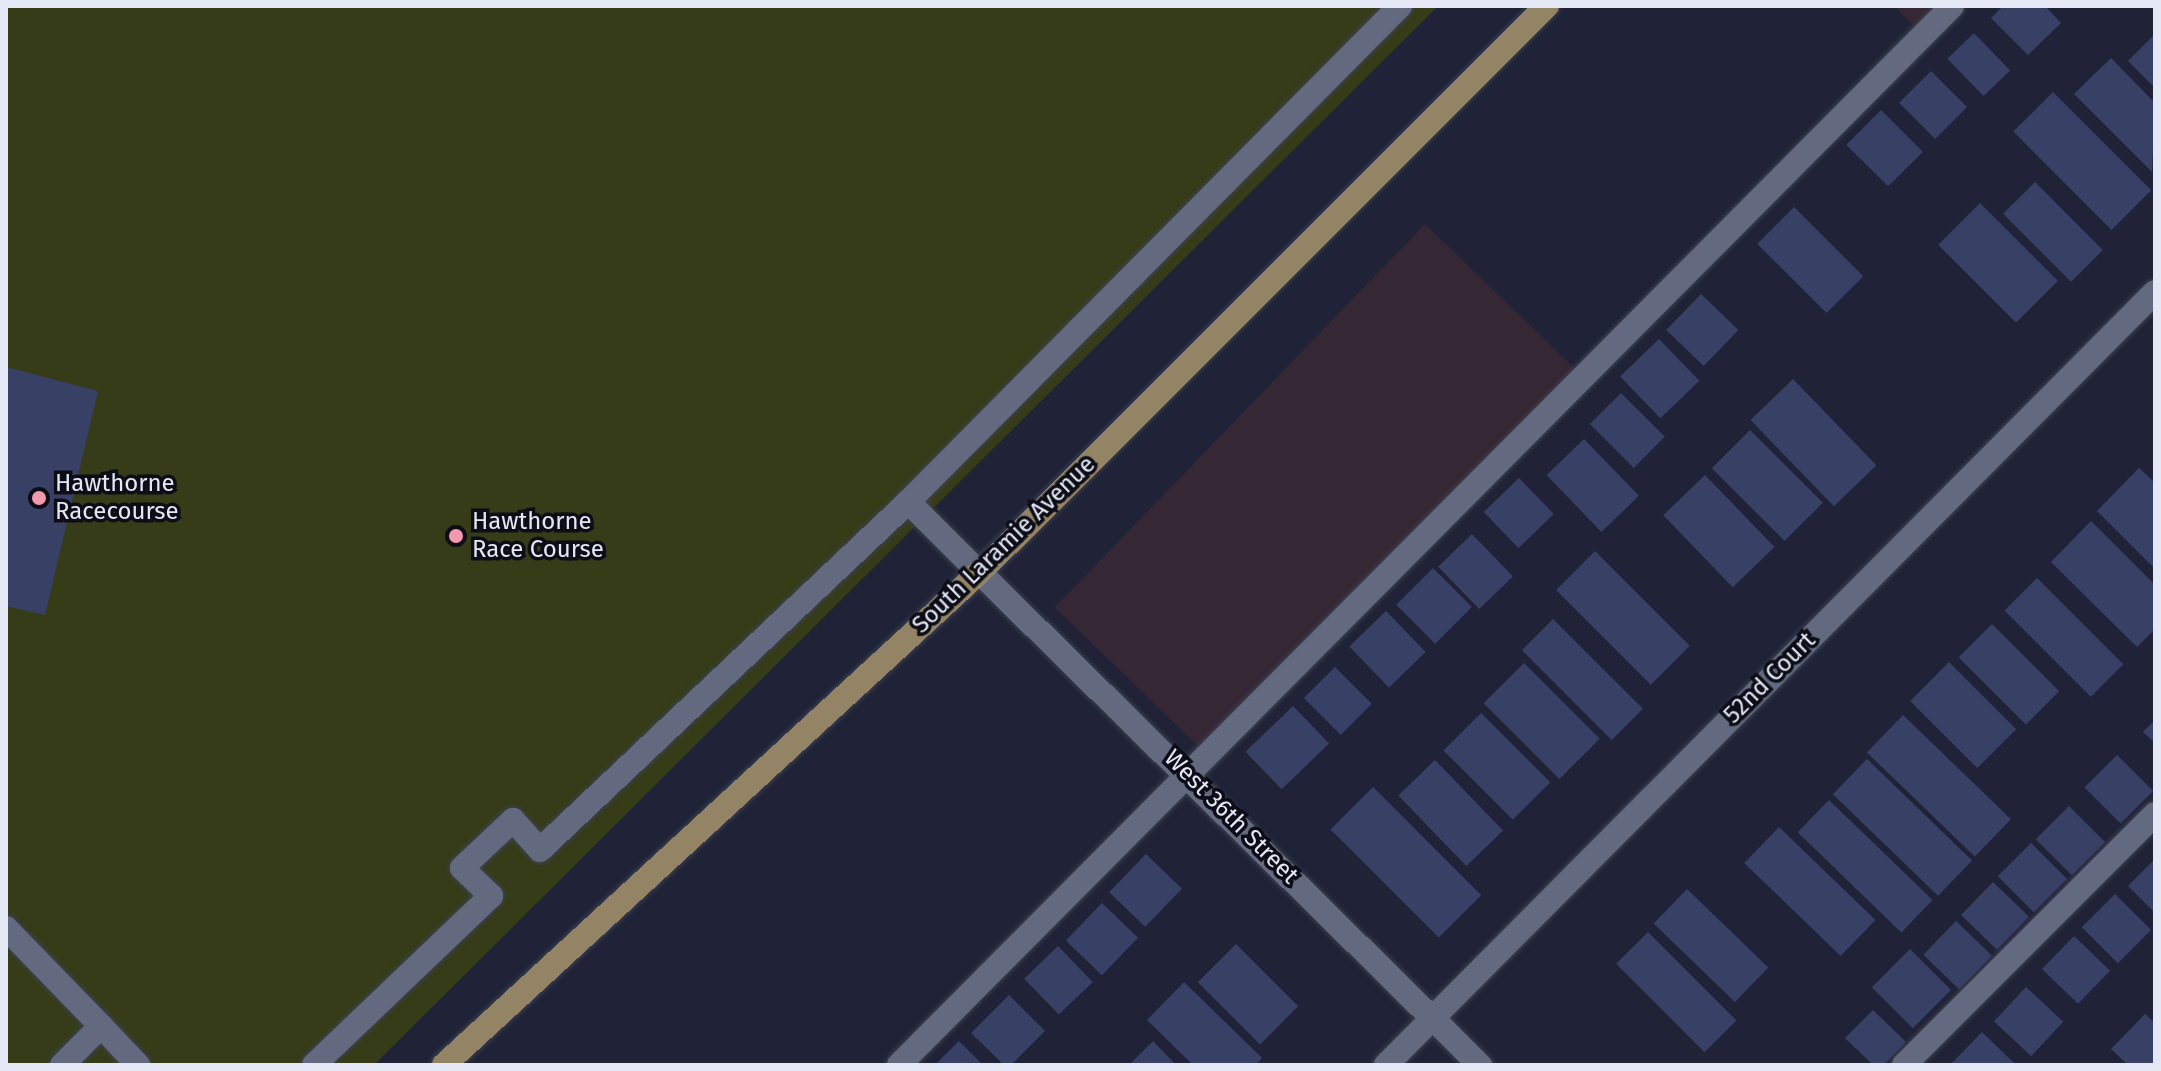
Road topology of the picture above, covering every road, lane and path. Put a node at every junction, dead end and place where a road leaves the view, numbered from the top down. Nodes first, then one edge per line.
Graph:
1 (1400, 6) edge
2 (1547, 6) edge
3 (1952, 6) edge
4 (2155, 292) edge
5 (908, 502) junction
6 (982, 570) junction
7 (1188, 774) junction
8 (2155, 814) edge
9 (6, 928) edge
10 (1432, 1017) junction
11 (101, 1026) junction
12 (62, 1065) edge
13 (138, 1065) edge
14 (314, 1065) edge
15 (444, 1065) edge
16 (899, 1065) edge
17 (1386, 1065) edge
18 (1480, 1065) edge
19 (1904, 1065) edge

1 - 5 street
2 - 6 main road, South Laramie Avenue
3 - 7 street
4 - 10 street, 52nd Court
5 - 6 street, West 36th Street
5 - 14 street
6 - 7 street, West 36th Street
6 - 15 main road, South Laramie Avenue
7 - 10 street, West 36th Street
7 - 16 street
8 - 19 street
9 - 11 street
10 - 17 street, 52nd Court
10 - 18 street, West 36th Street
11 - 12 street
11 - 13 street

